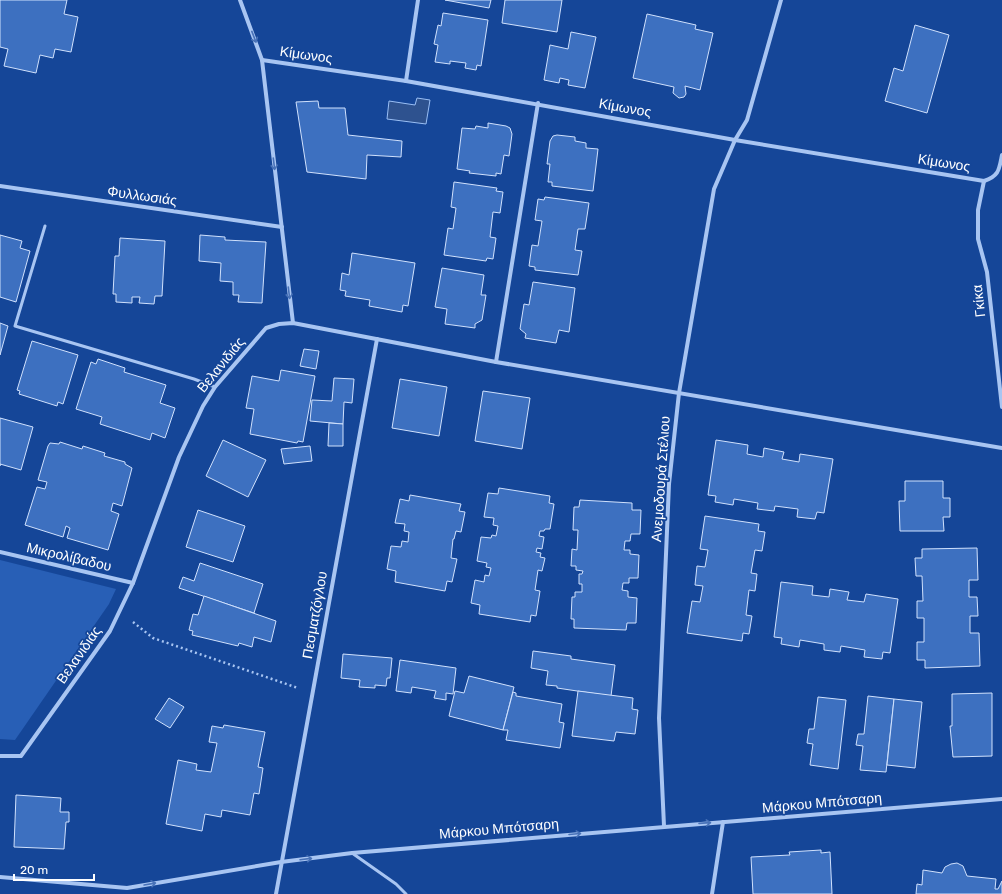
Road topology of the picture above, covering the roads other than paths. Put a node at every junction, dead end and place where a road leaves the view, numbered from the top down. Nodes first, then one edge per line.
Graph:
1 (240, 0) edge
2 (418, 0) edge
3 (781, 0) edge
4 (262, 60) junction
5 (406, 81) junction
6 (538, 103) junction
7 (735, 140) junction
8 (1002, 155) edge
9 (984, 181) junction
10 (0, 186) edge
11 (45, 226) dead end
12 (282, 227) junction
13 (293, 323) junction
14 (377, 339) junction
15 (496, 362) junction
16 (215, 387) junction
17 (679, 393) junction
18 (1002, 407) edge
19 (1002, 448) edge
20 (0, 552) edge
21 (133, 583) junction
22 (0, 756) edge
23 (1002, 799) edge
24 (723, 822) junction
25 (664, 826) junction
26 (352, 853) junction
27 (281, 862) junction
28 (0, 877) edge
29 (127, 888) junction
30 (125, 894) edge
31 (276, 894) edge
32 (406, 894) edge
33 (712, 894) edge

1 -> 4 street
2 - 5 street
3 - 7 street, Ανεμοδουρά Στέλιου
4 - 5 street, Κίμωνος
4 -> 12 street
5 - 6 street, Κίμωνος
6 - 7 street, Κίμωνος
6 - 15 street
7 - 9 street, Κίμωνος
7 - 17 street, Ανεμοδουρά Στέλιου
8 - 9 street
9 - 18 street, Γκίκα
10 - 12 street, Φυλλωσιάς
11 - 16 lane
12 -> 13 street
13 - 14 street, Βελανιδιάς
13 - 16 street, Βελανιδιάς
14 - 15 street, Βελανιδιάς
14 - 27 street, Πεσματζόγλου
15 - 17 street, Βελανιδιάς
16 - 21 street, Βελανιδιάς
17 - 19 street, Βελανιδιάς
17 - 25 street, Ανεμοδουρά Στέλιου
20 - 21 street, Μικρολίβαδου
21 - 22 street, Βελανιδιάς
23 - 24 street, Μάρκου Μπότσαρη
25 -> 24 street, Μάρκου Μπότσαρη
24 - 33 street
26 -> 25 street, Μάρκου Μπότσαρη
27 -> 26 street, Μάρκου Μπότσαρη
26 - 32 lane
29 -> 27 street, Μάρκου Μπότσαρη
27 - 31 street, Πεσματζόγλου
28 - 29 street, Μάρκου Μπότσαρη
29 - 30 street

